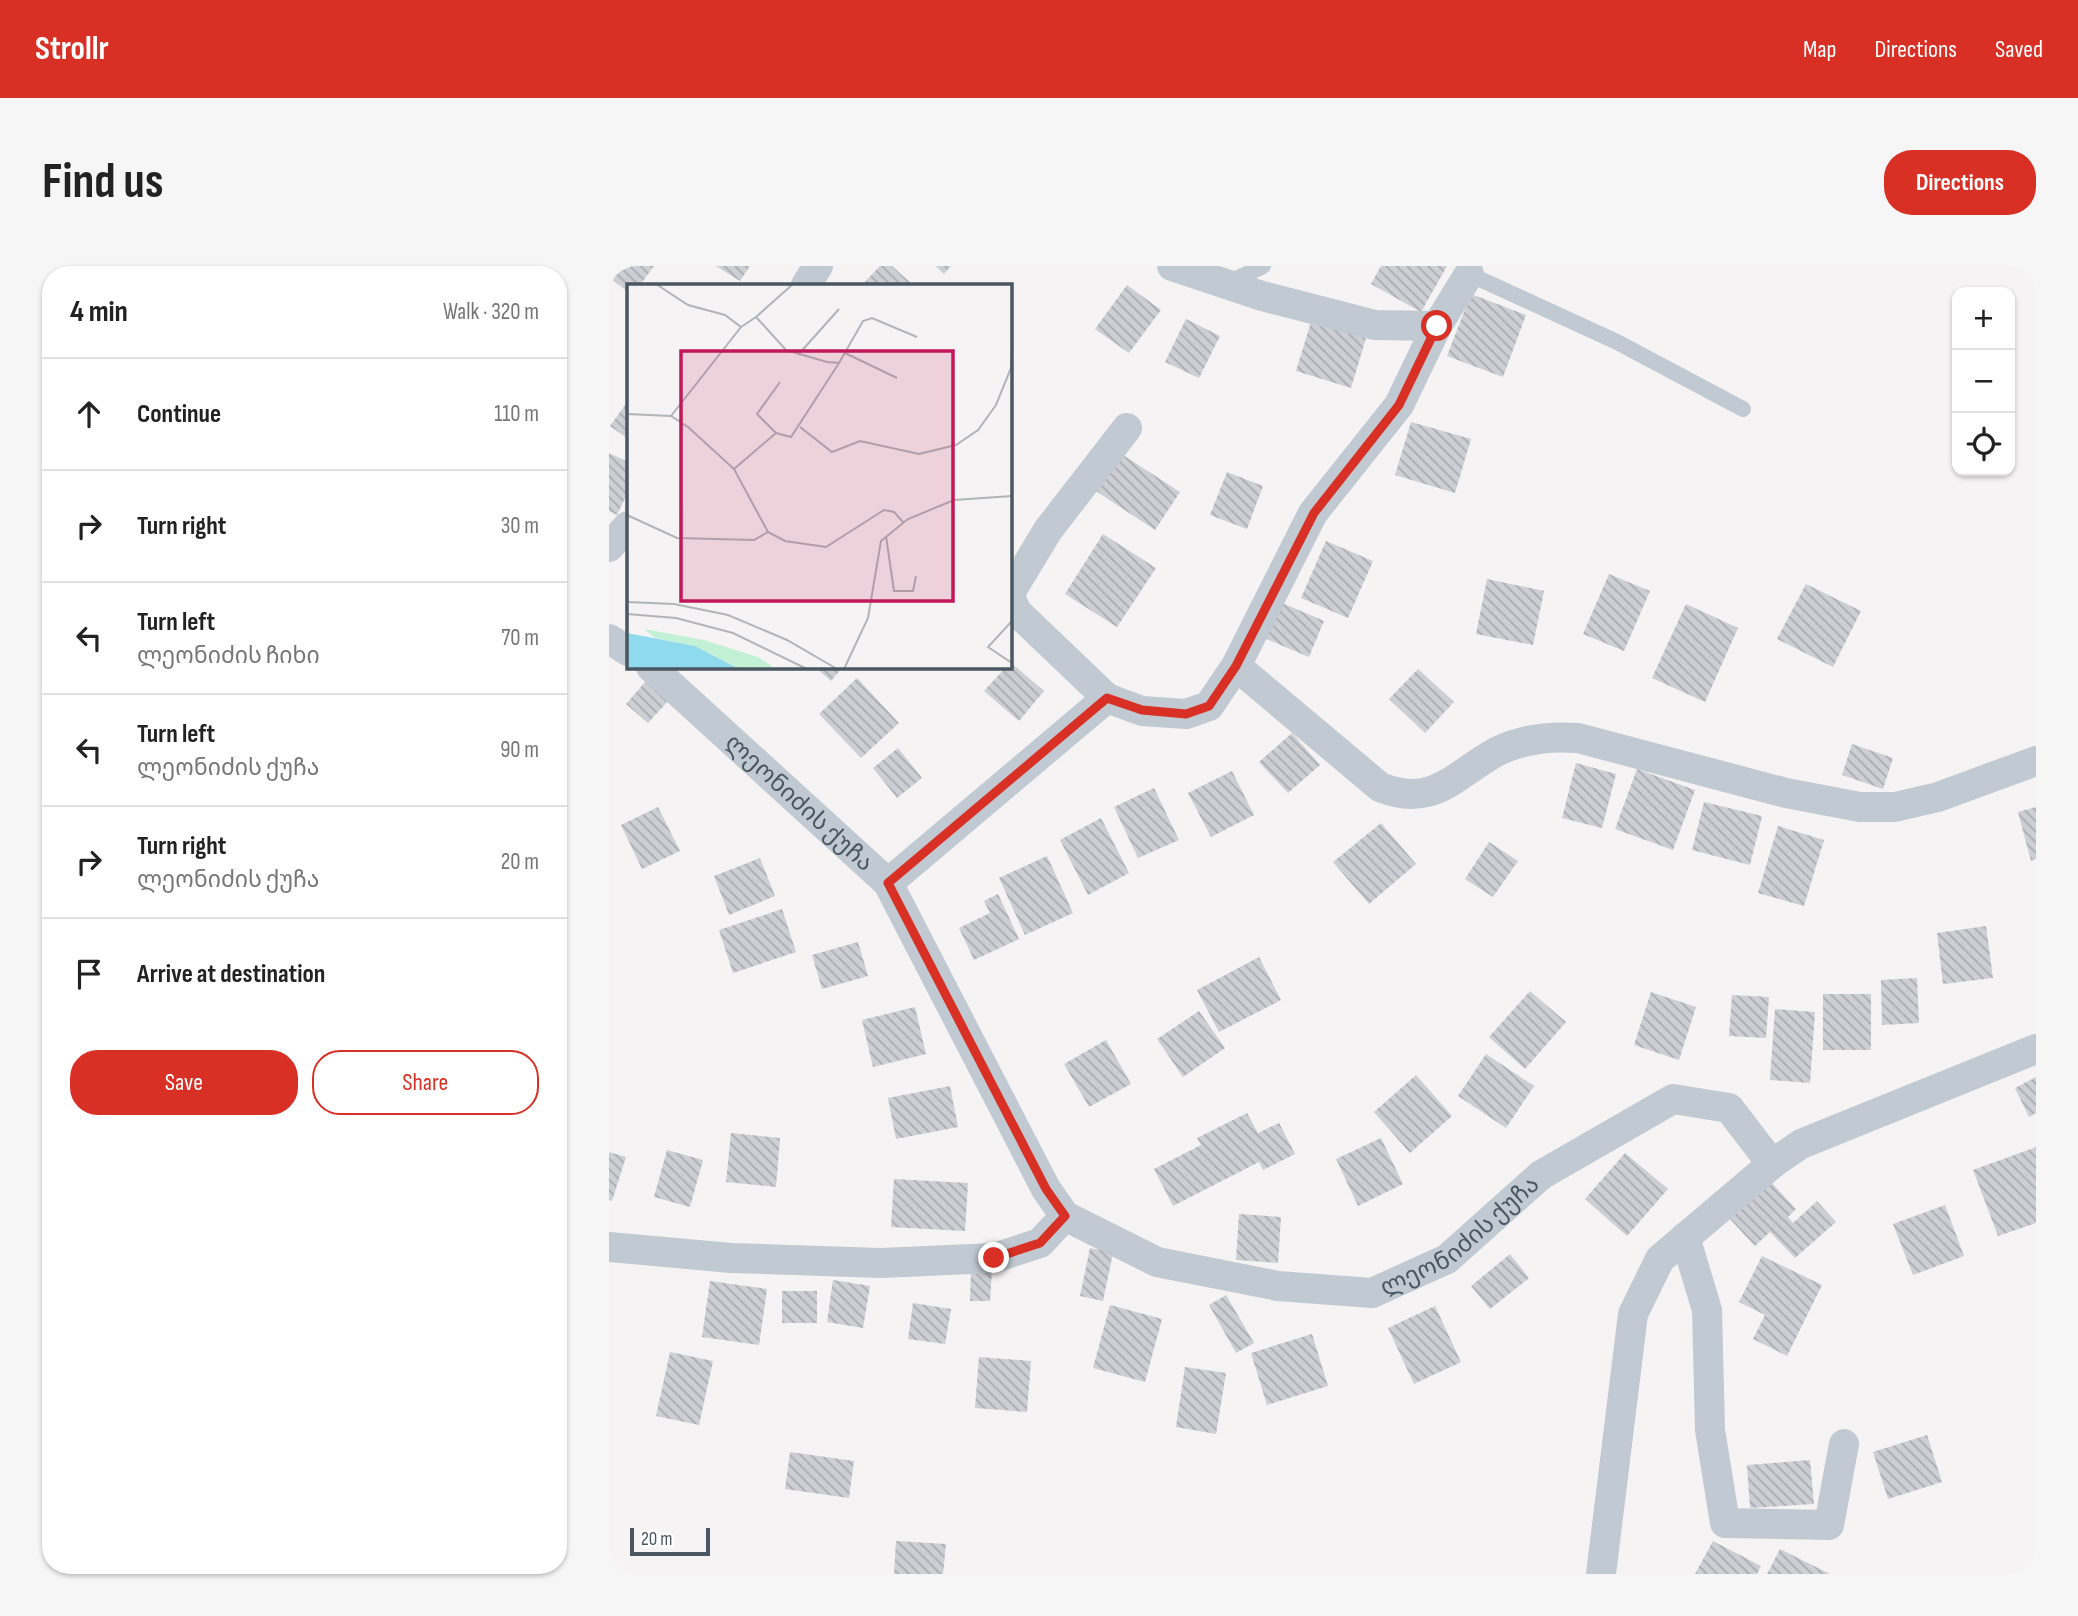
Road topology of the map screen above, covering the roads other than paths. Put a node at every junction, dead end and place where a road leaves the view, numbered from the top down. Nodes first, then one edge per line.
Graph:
1 (818, 266) edge
2 (1172, 266) edge
3 (1263, 266) edge
4 (1470, 270) edge
5 (807, 284) edge
6 (1225, 285) junction
7 (1437, 326) junction
8 (1744, 409) dead end
9 (1127, 428) dead end
10 (627, 527) edge
11 (609, 547) edge
12 (1011, 593) edge
13 (1011, 597) edge
14 (609, 639) edge
15 (627, 650) edge
16 (1236, 666) junction
17 (652, 668) edge
18 (1107, 698) junction
19 (2036, 761) edge
20 (888, 883) junction
21 (2036, 1049) edge
22 (1772, 1164) junction
23 (1065, 1216) junction
24 (1685, 1237) junction
25 (609, 1247) edge
26 (1844, 1444) dead end
27 (1601, 1574) edge

1 - 5 street
2 - 6 street
3 - 6 lane
4 - 7 street
4 - 8 lane
6 - 7 street
7 - 16 street
9 - 12 street
10 - 11 street
13 - 18 street
14 - 15 street
16 - 18 street
16 - 19 street
17 - 20 street, ლეონიძის ქუჩა
18 - 20 street
20 - 23 street, ლეონიძის ქუჩა
21 - 22 street
22 - 23 street, ლეონიძის ქუჩა
22 - 24 street
23 - 25 street
24 - 26 street
24 - 27 street

